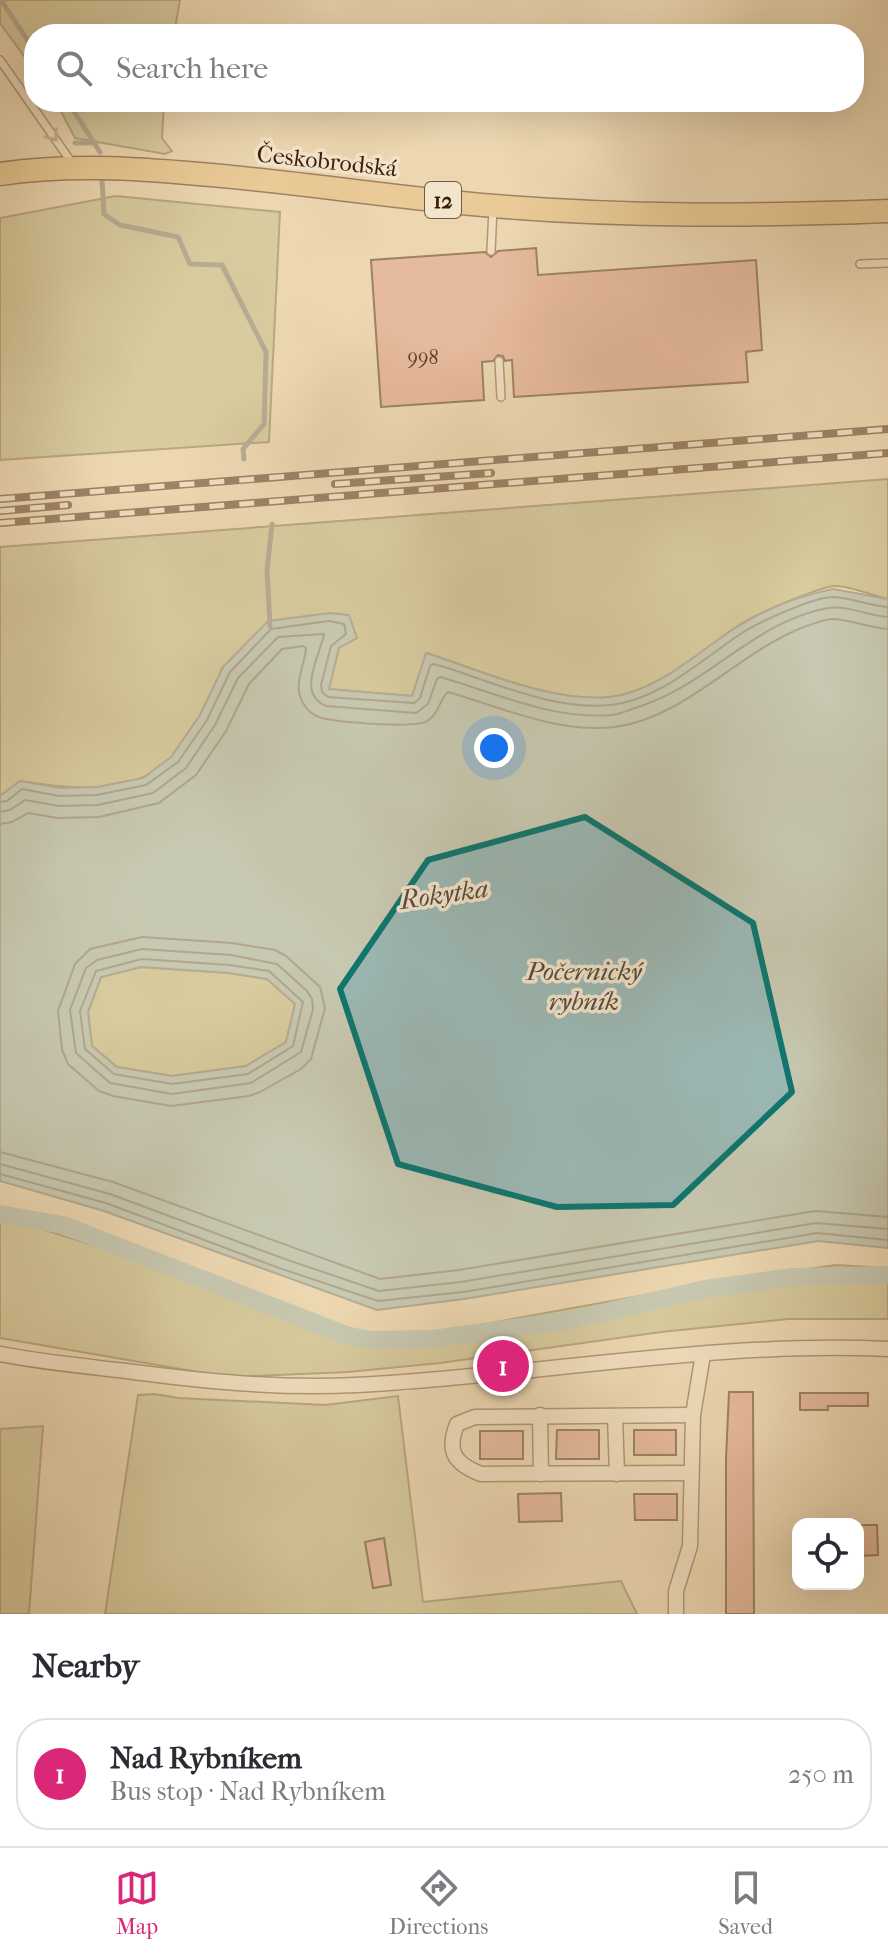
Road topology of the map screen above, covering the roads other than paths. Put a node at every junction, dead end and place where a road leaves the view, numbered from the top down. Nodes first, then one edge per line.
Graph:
1 (0, 60) edge
2 (24, 94) edge
3 (36, 112) edge
4 (74, 166) junction
5 (0, 174) edge
6 (493, 206) junction
7 (888, 211) edge
8 (491, 251) dead end
9 (888, 263) edge
10 (860, 264) dead end
11 (499, 361) dead end
12 (501, 397) dead end
13 (888, 1349) edge
14 (0, 1354) edge
15 (703, 1354) junction
16 (540, 1415) junction
17 (693, 1415) junction
18 (615, 1416) junction
19 (690, 1473) junction
20 (541, 1474) junction
21 (617, 1474) junction
22 (676, 1614) edge

1 -> 2 lane
3 -> 4 lane
4 - 5 main road, Českobrodská / 12
4 - 6 main road, Českobrodská / 12
6 - 7 main road, Českobrodská / 12
6 - 8 lane
9 - 10 lane
11 - 12 lane
13 - 15 street
14 - 15 street
15 - 17 street
16 - 18 street
16 - 20 street
16 - 20 street
17 - 18 street
17 - 19 street
18 - 21 street
19 - 21 street
19 - 22 street
20 - 21 street

